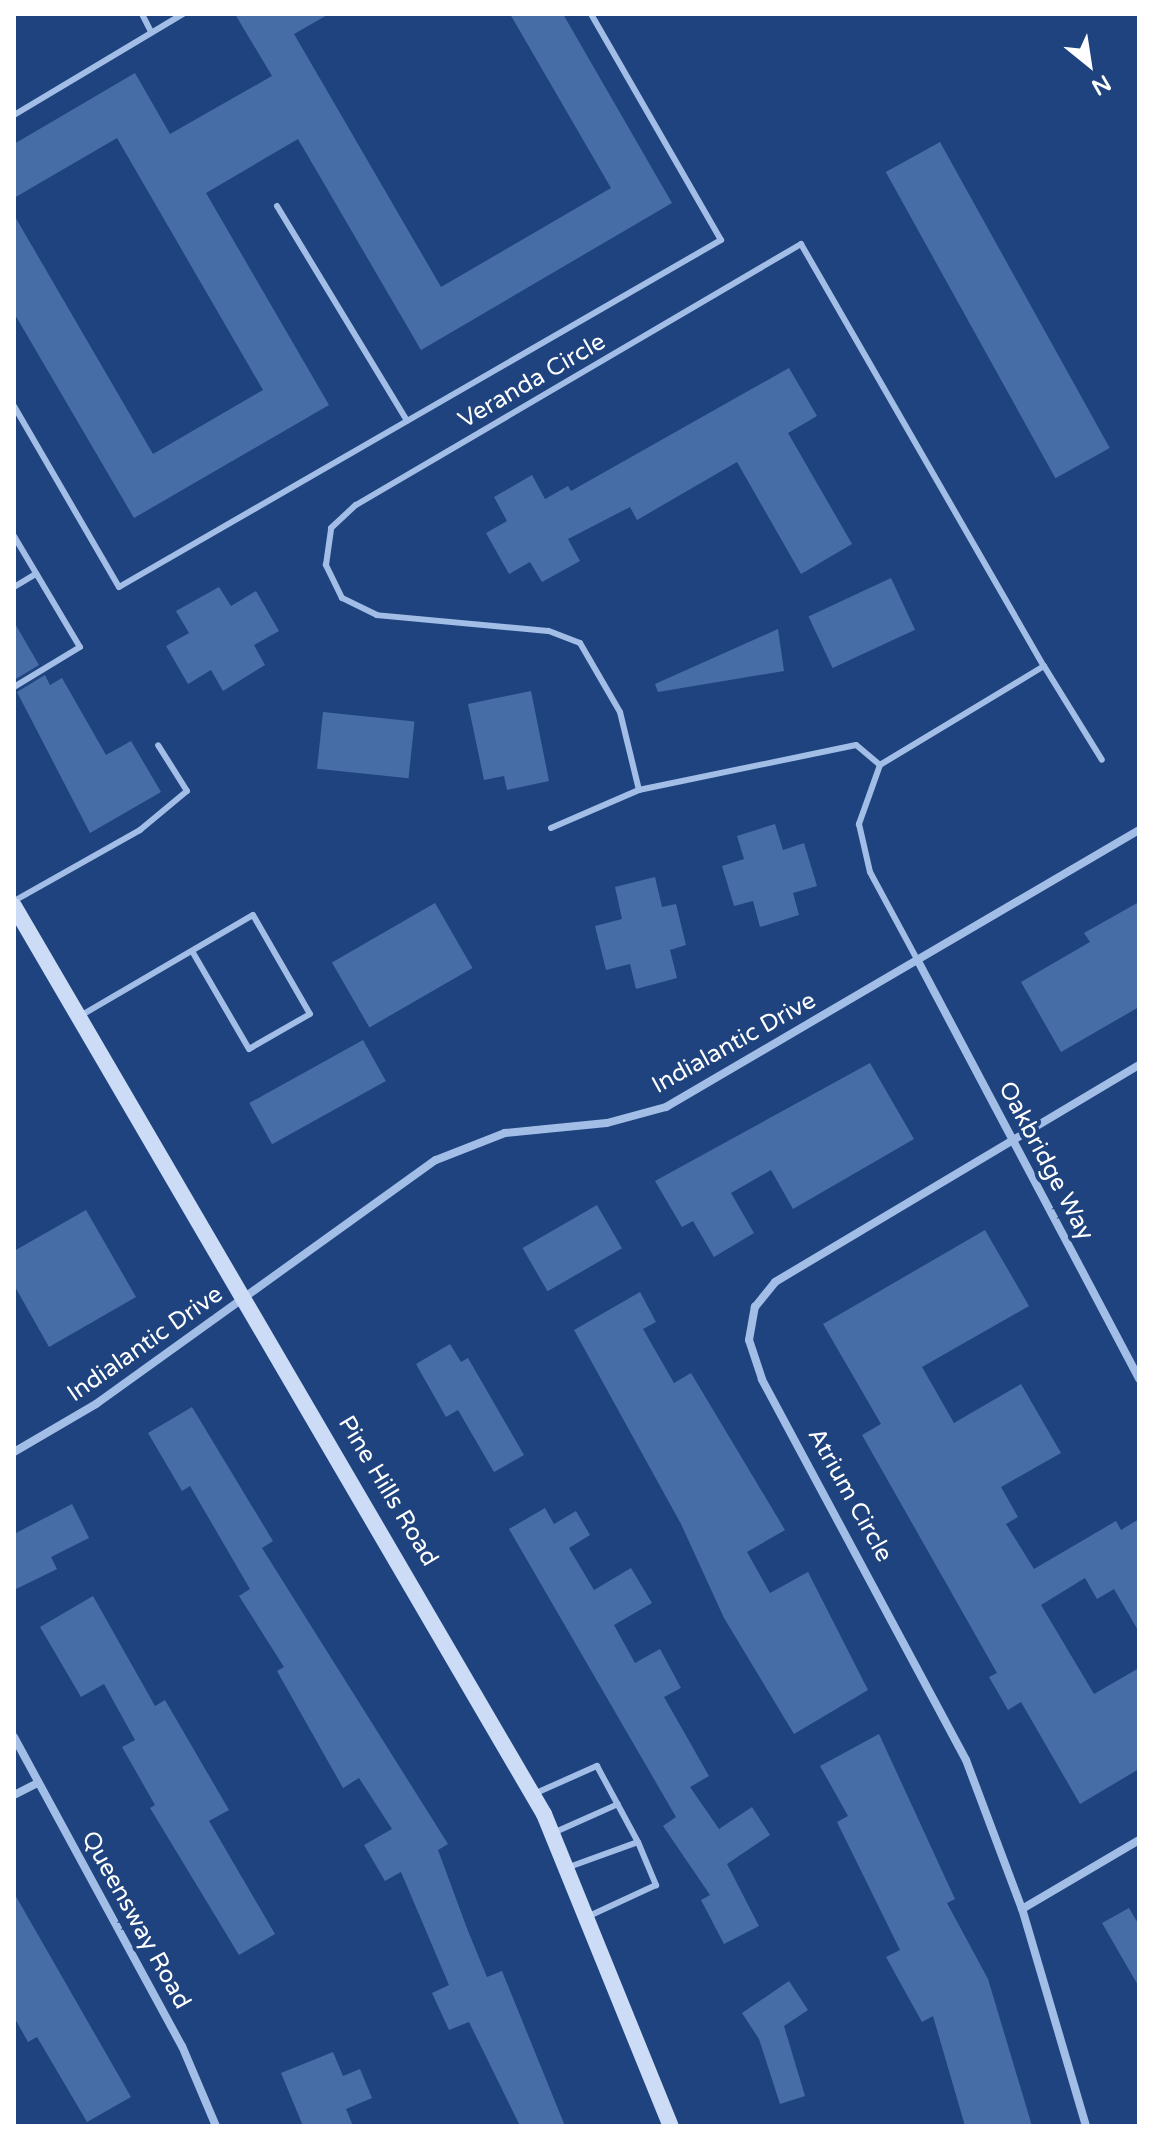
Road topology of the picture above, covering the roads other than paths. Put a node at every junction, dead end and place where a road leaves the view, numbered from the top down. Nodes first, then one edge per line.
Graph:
1 (142, 14) edge
2 (183, 14) edge
3 (591, 14) edge
4 (151, 32) junction
5 (14, 115) edge
6 (277, 206) dead end
7 (14, 406) edge
8 (407, 421) junction
9 (14, 536) edge
10 (36, 574) junction
11 (14, 587) edge
12 (1044, 666) junction
13 (14, 687) edge
14 (158, 745) dead end
15 (1102, 760) dead end
16 (880, 765) junction
17 (639, 790) junction
18 (551, 828) dead end
19 (1139, 830) edge
20 (14, 903) edge
21 (192, 951) junction
22 (918, 961) junction
23 (80, 1016) junction
24 (1139, 1065) edge
25 (1012, 1141) junction
26 (246, 1298) junction
27 (1139, 1379) edge
28 (14, 1452) edge
29 (14, 1737) edge
30 (38, 1783) junction
31 (533, 1794) junction
32 (14, 1795) edge
33 (618, 1804) junction
34 (553, 1833) junction
35 (1139, 1840) edge
36 (638, 1842) junction
37 (569, 1867) junction
38 (1022, 1909) junction
39 (591, 1915) junction
40 (216, 2126) edge
41 (671, 2126) edge
42 (1086, 2126) edge

1 - 4 lane
2 - 4 lane
3 - 8 lane
4 - 5 lane
6 - 8 lane
7 - 8 lane
9 - 10 lane
10 - 11 lane
10 - 13 lane
12 - 15 lane
12 - 16 lane
12 - 17 lane, Veranda Circle
14 - 20 lane
16 - 17 lane
16 - 22 lane
17 - 18 lane
19 - 22 street, Indialantic Drive
20 - 23 main road, Pine Hills Road
21 - 21 lane
21 - 23 lane
22 - 25 street, Oakbridge Way
22 - 26 street, Indialantic Drive
23 - 26 main road, Pine Hills Road
24 - 25 street, Atrium Circle
25 - 27 street, Oakbridge Way
25 - 38 street, Atrium Circle
26 - 28 street, Indialantic Drive
26 - 31 main road, Pine Hills Road
29 - 30 street, Queensway Road
30 - 32 street
30 - 40 street, Queensway Road
31 - 33 lane
31 - 34 main road, Pine Hills Road
33 - 34 lane
33 - 36 lane
34 - 37 main road, Pine Hills Road
35 - 38 street
36 - 37 lane
36 - 39 lane
37 - 39 main road, Pine Hills Road
38 - 42 street, Atrium Circle
39 - 41 main road, Pine Hills Road

